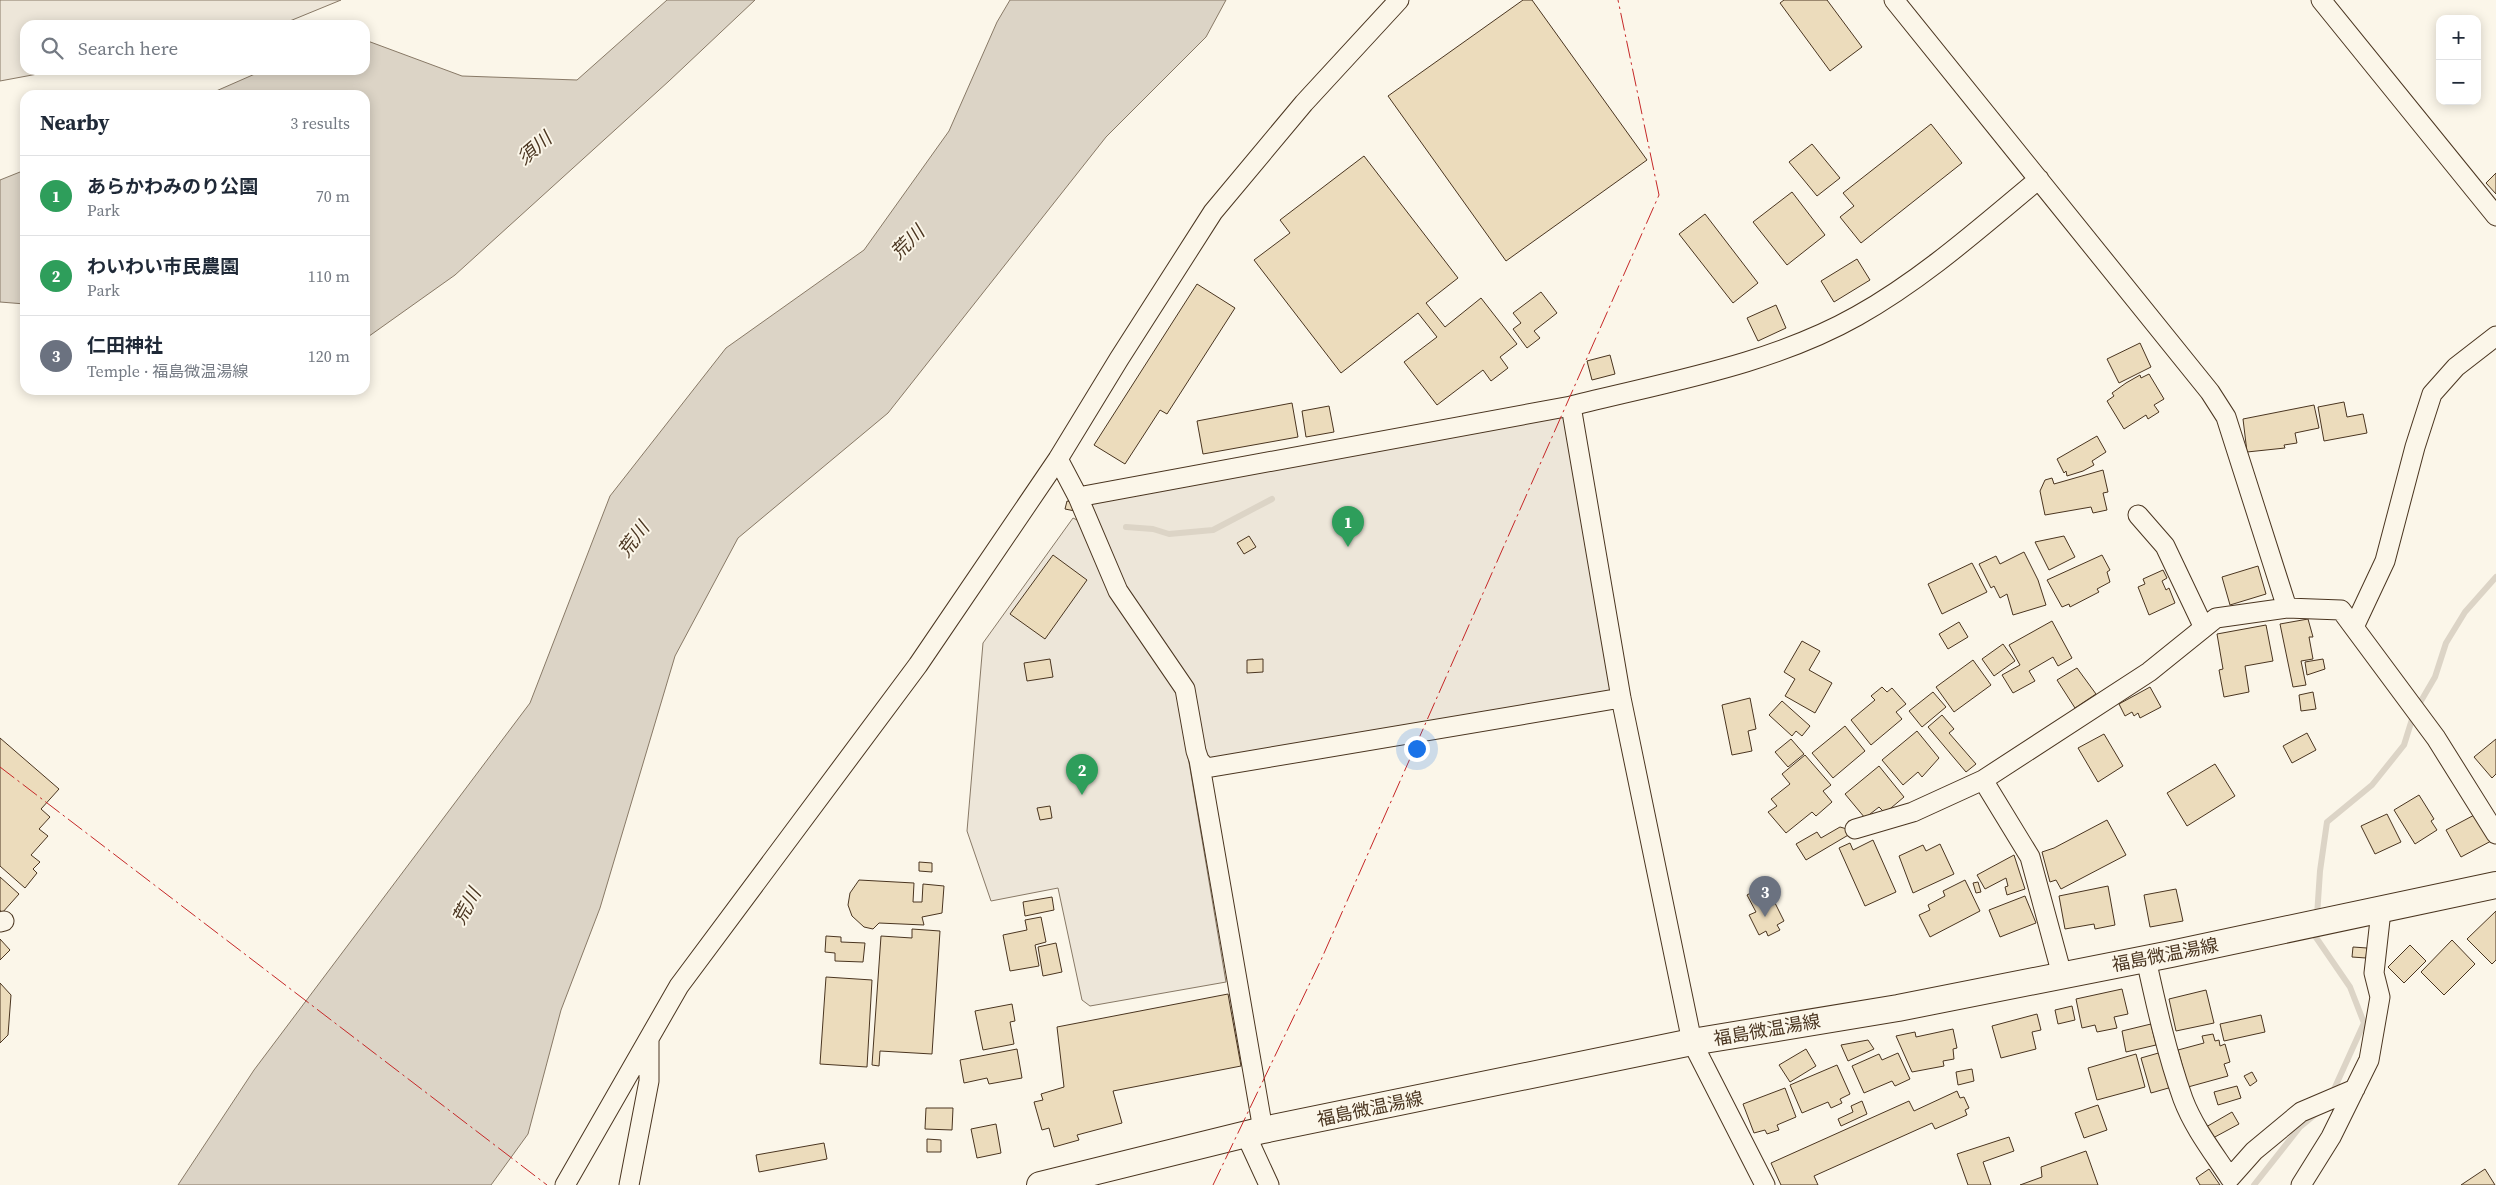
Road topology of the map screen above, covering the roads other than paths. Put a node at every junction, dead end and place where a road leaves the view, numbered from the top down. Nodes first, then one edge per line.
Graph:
1 (1399, 0) edge
2 (1894, 0) edge
3 (2321, 0) edge
4 (2038, 180) junction
5 (2496, 216) edge
6 (2496, 336) edge
7 (1571, 406) junction
8 (1058, 459) junction
9 (1078, 497) junction
10 (2138, 515) dead end
11 (2287, 608) junction
12 (2354, 627) junction
13 (2204, 628) junction
14 (1621, 698) junction
15 (1199, 760) junction
16 (1983, 780) junction
17 (1854, 829) dead end
18 (2496, 834) edge
19 (2496, 886) edge
20 (2381, 911) junction
21 (2146, 959) junction
22 (2062, 975) junction
23 (649, 1039) junction
24 (1692, 1042) junction
25 (2354, 1089) junction
26 (1255, 1133) junction
27 (2309, 1180) edge
28 (565, 1185) edge
29 (629, 1185) edge
30 (1040, 1185) edge
31 (1269, 1185) edge
32 (1765, 1185) edge

1 - 8 street
2 - 4 street
3 - 5 street
4 - 7 street
4 - 11 street
6 - 12 street
7 - 9 street
7 - 14 street
8 - 9 street
8 - 23 street
9 - 15 street
10 - 13 street
11 - 12 street
11 - 13 street
12 - 18 street
13 - 16 street
14 - 15 street
14 - 24 street
15 - 26 street
16 - 17 street
16 - 22 street
19 - 20 main road, 福島微温湯線
20 - 21 main road, 福島微温湯線
20 - 25 street
21 - 22 main road, 福島微温湯線
21 - 25 street
22 - 24 main road, 福島微温湯線
23 - 28 street
23 - 29 street
24 - 26 main road, 福島微温湯線
24 - 32 street
25 - 27 street
26 - 30 main road, 福島微温湯線
26 - 31 street

